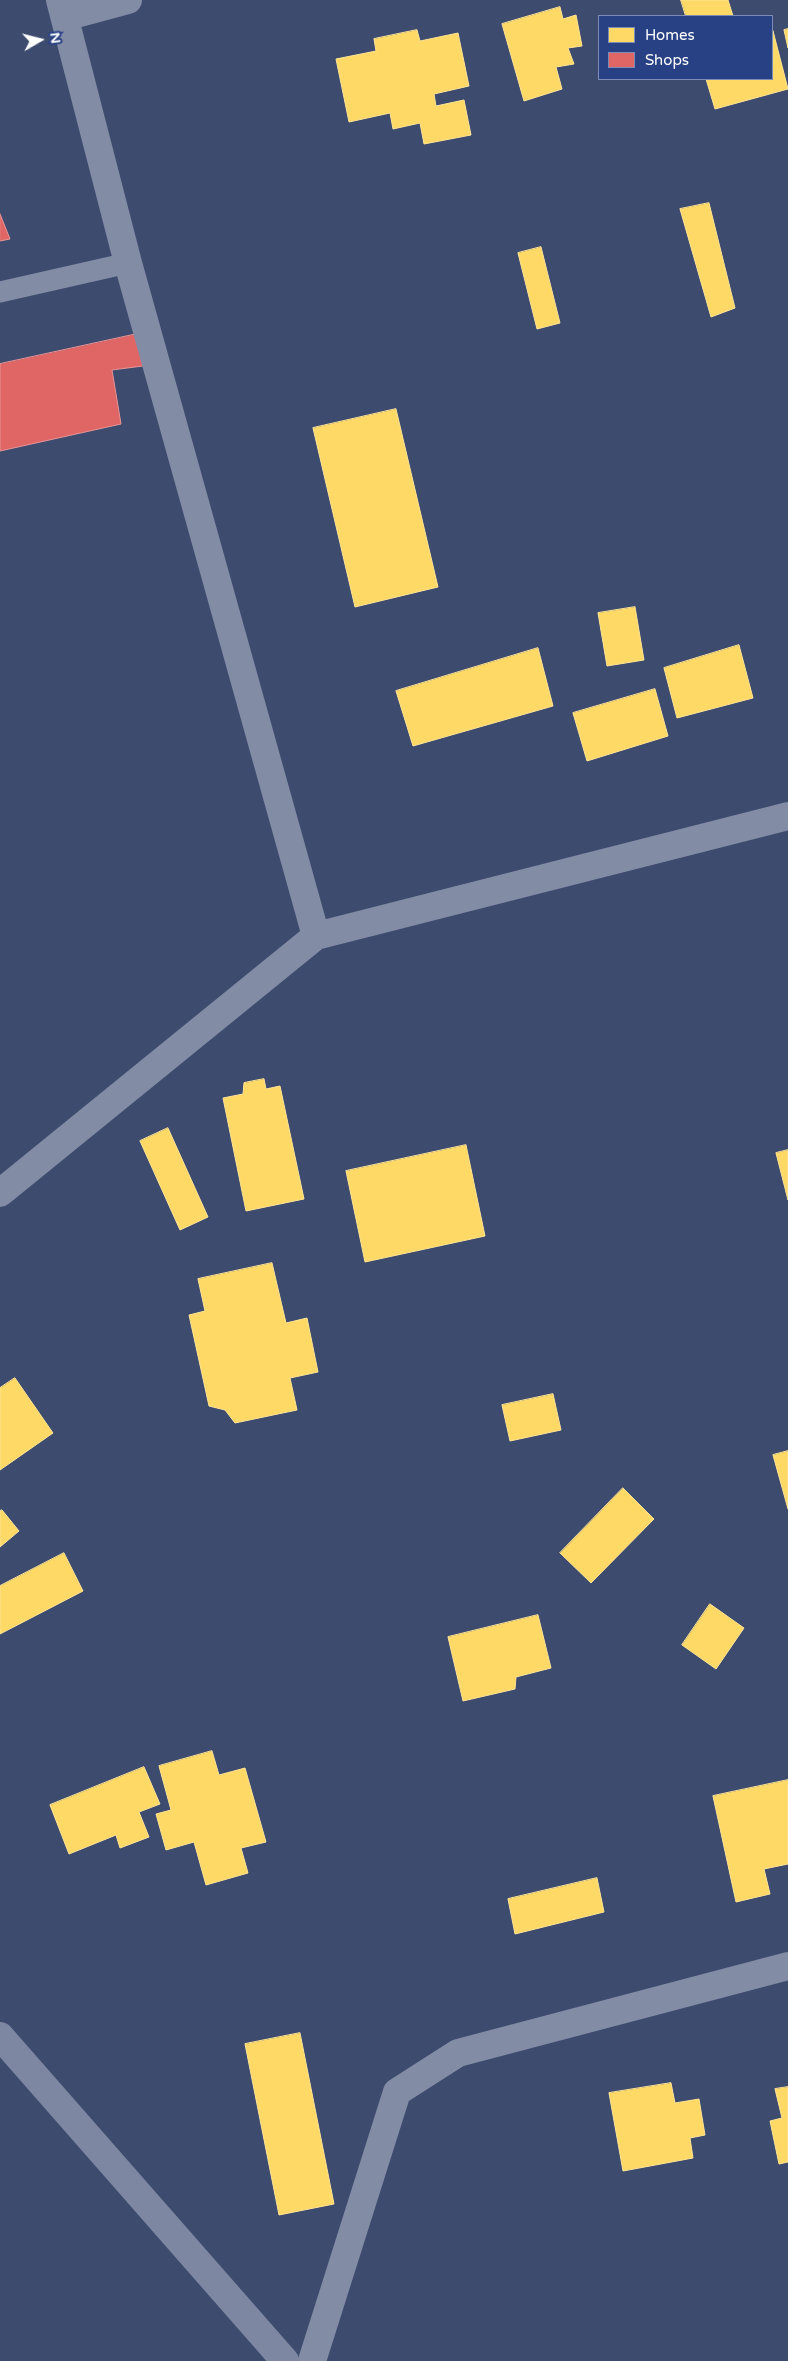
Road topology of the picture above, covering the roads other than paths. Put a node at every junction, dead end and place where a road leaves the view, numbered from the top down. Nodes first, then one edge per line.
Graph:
1 (128, 0) edge
2 (63, 9) edge
3 (128, 263) junction
4 (0, 292) edge
5 (788, 816) edge
6 (316, 936) junction
7 (0, 1193) edge
8 (788, 1966) edge
9 (0, 2036) edge
10 (284, 2361) edge
11 (312, 2361) edge

1 - 2 street
2 - 3 street
3 - 4 lane
3 - 6 street
5 - 6 street
6 - 7 street
8 - 11 street
9 - 10 main road

